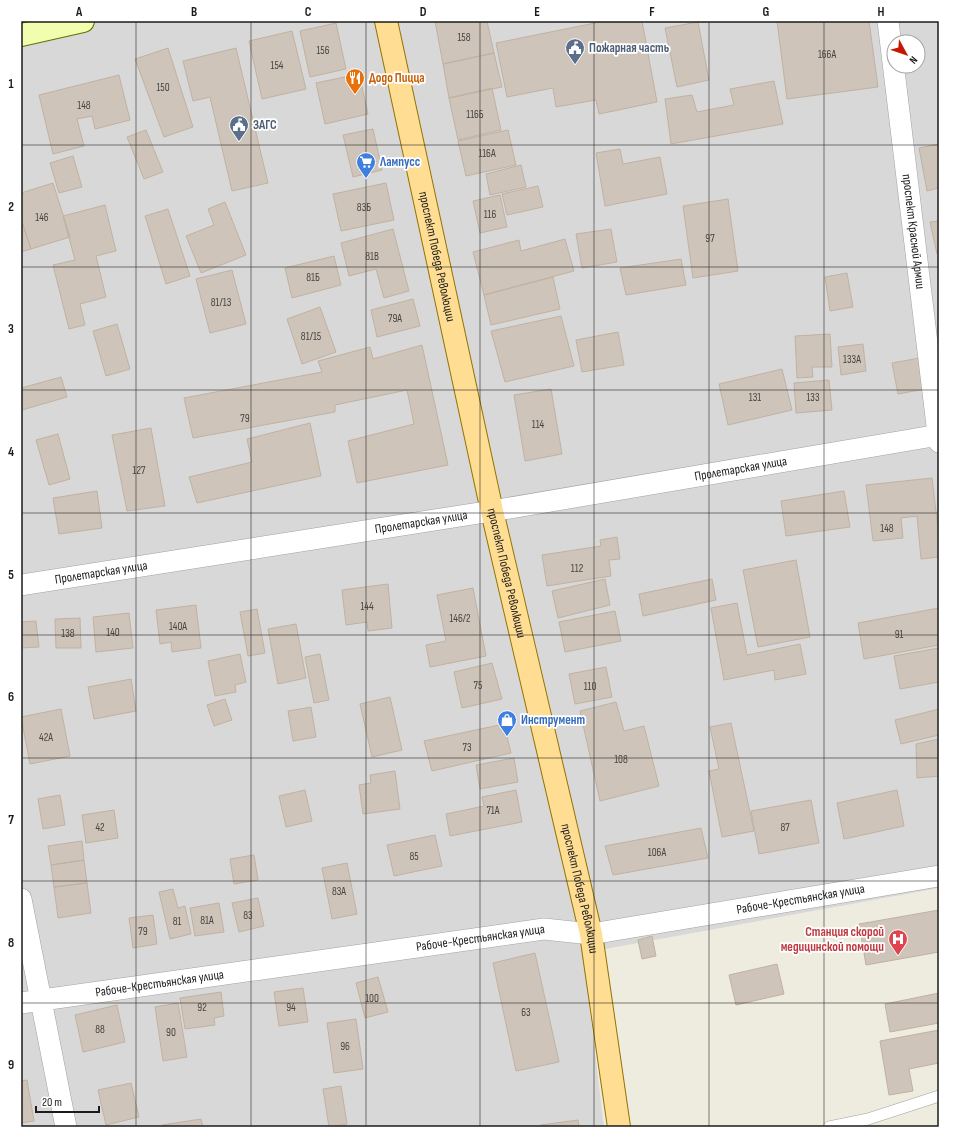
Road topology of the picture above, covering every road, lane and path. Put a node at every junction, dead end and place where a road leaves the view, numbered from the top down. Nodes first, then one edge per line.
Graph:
1 (83, 21) edge
2 (386, 21) edge
3 (888, 21) edge
4 (21, 35) edge
5 (939, 437) edge
6 (492, 511) junction
7 (21, 585) edge
8 (939, 876) edge
9 (21, 899) edge
10 (591, 934) junction
11 (31, 1001) edge
12 (939, 1096) edge
13 (66, 1127) edge
14 (618, 1127) edge
15 (829, 1127) edge

1 - 4 main road
2 - 6 main road, проспект Победа Революции
3 - 5 street, проспект Красной Армии
5 - 6 street, Пролетарская улица
6 - 7 street, Пролетарская улица
6 - 10 main road, проспект Победа Революции
8 - 10 street, Рабоче-Крестьянская улица
9 - 11 street
10 - 11 street, Рабоче-Крестьянская улица
10 - 14 main road, проспект Победа Революции
11 - 13 street
12 - 15 lane

